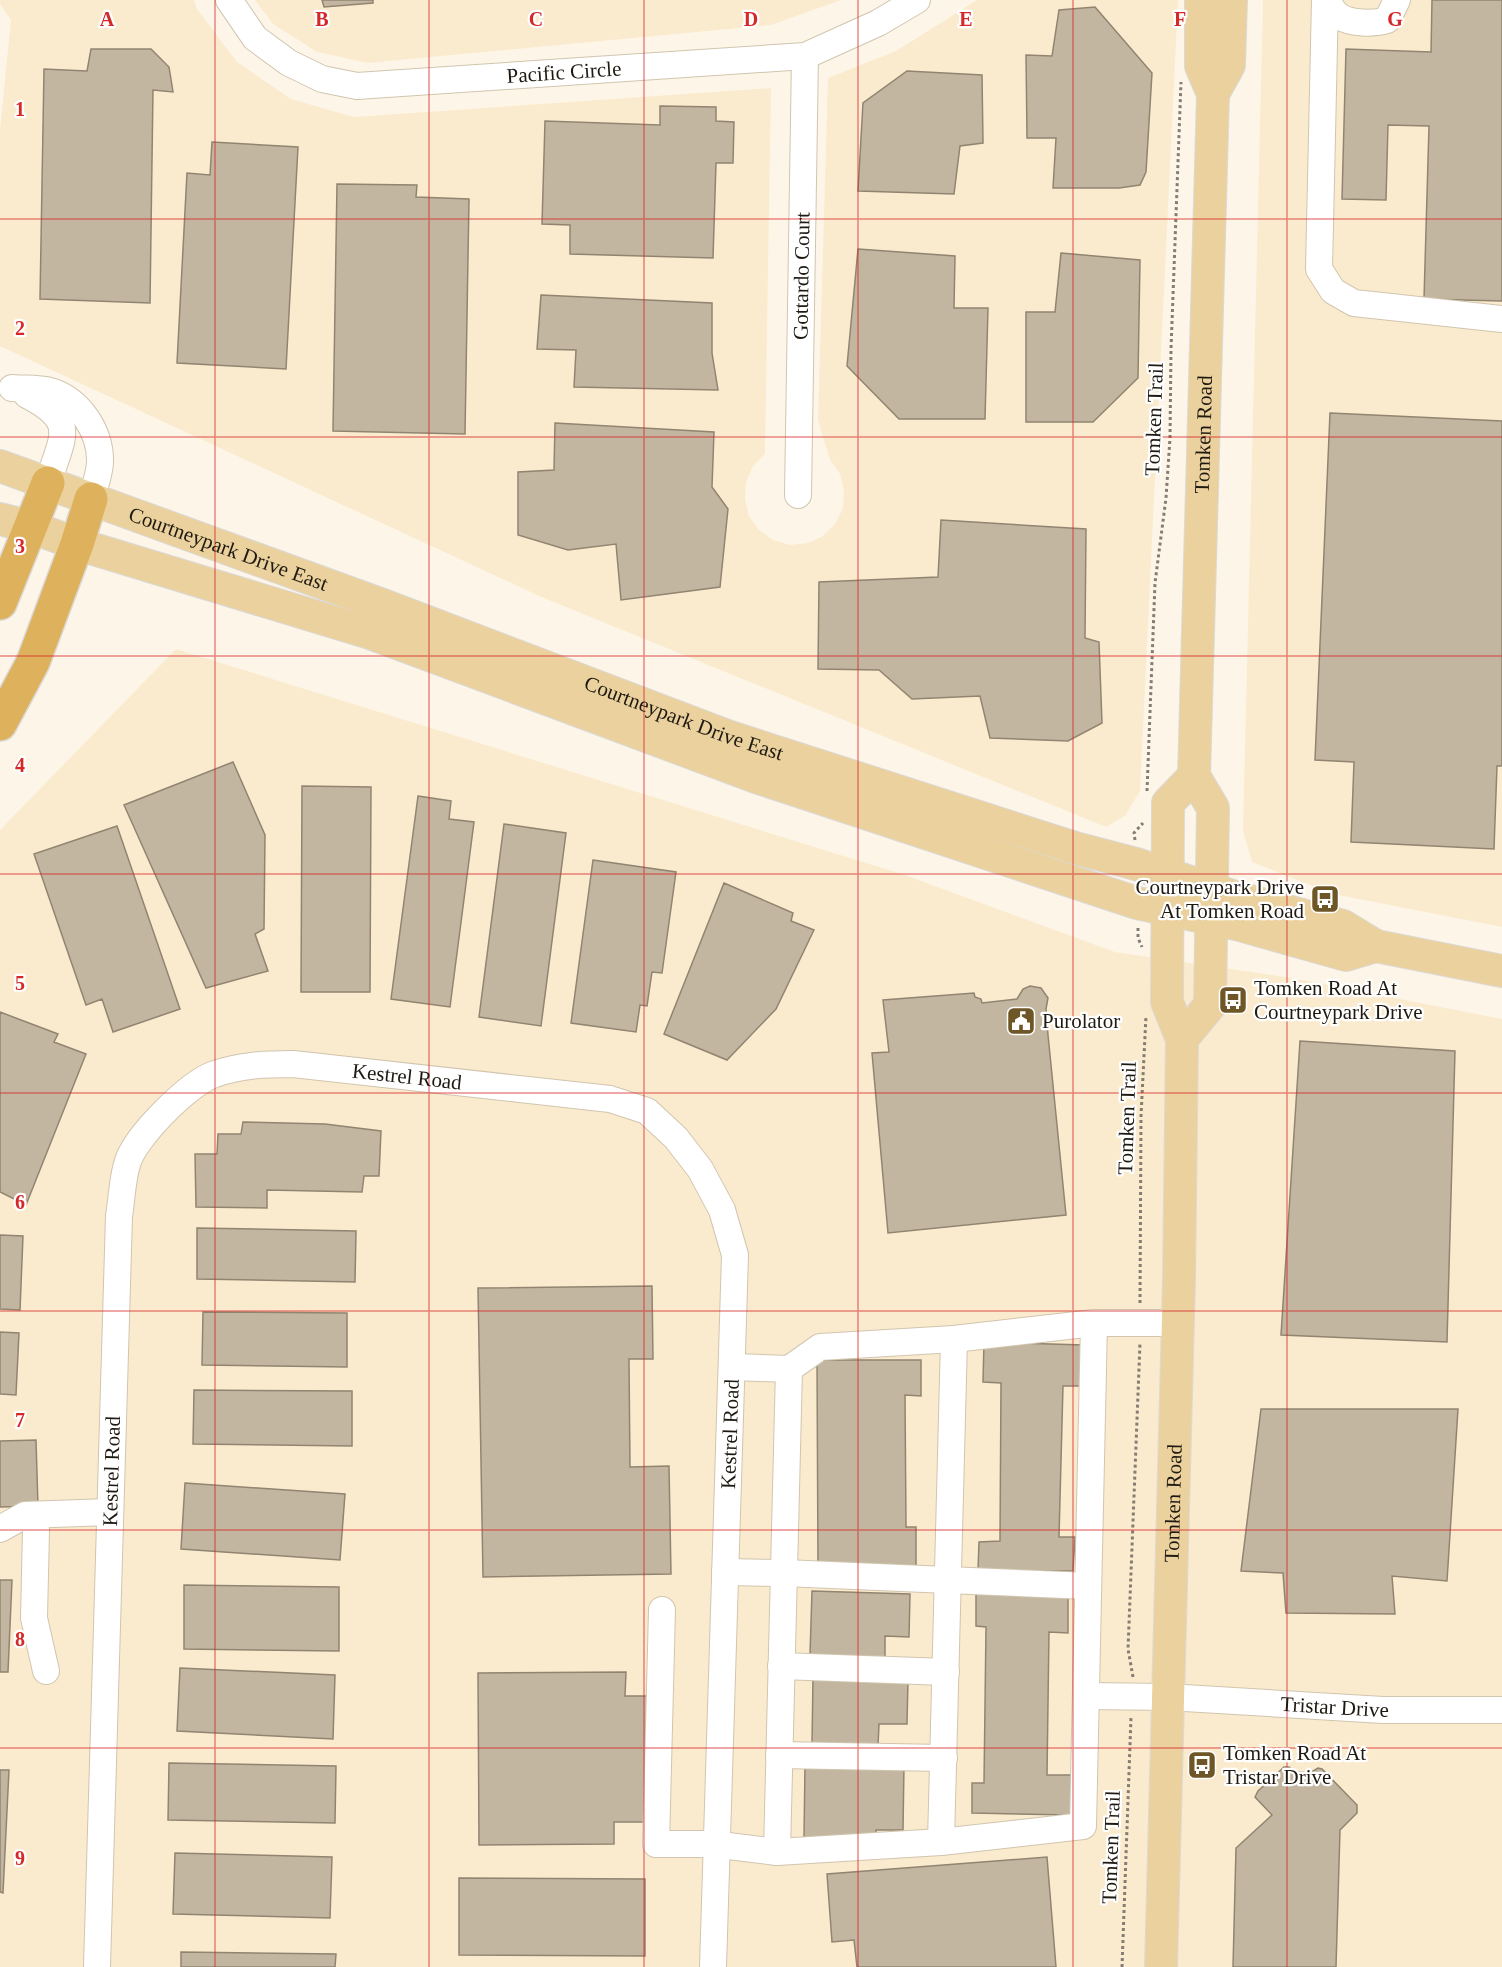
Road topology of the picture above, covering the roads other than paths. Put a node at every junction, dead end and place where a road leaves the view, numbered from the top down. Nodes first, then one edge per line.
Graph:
1 (229, 0) edge
2 (917, 0) edge
3 (1202, 0) edge
4 (1231, 0) edge
5 (1326, 0) edge
6 (1397, 0) edge
7 (805, 56) junction
8 (1213, 94) junction
9 (1502, 319) edge
10 (6, 385) edge
11 (0, 466) edge
12 (48, 483) junction
13 (798, 495) dead end
14 (91, 499) junction
15 (15, 523) edge
16 (76, 544) junction
17 (0, 603) edge
18 (0, 724) edge
19 (1194, 776) junction
20 (1168, 875) junction
21 (1212, 904) junction
22 (1168, 910) junction
23 (1502, 971) edge
24 (1182, 1040) junction
25 (1094, 1323) junction
26 (1177, 1323) junction
27 (954, 1339) junction
28 (732, 1367) junction
29 (789, 1370) junction
30 (109, 1512) junction
31 (0, 1529) edge
32 (36, 1530) dead end
33 (725, 1572) junction
34 (784, 1573) junction
35 (948, 1581) junction
36 (1088, 1586) junction
37 (662, 1610) dead end
38 (782, 1666) junction
39 (46, 1671) dead end
40 (946, 1672) junction
41 (1086, 1696) junction
42 (1168, 1696) junction
43 (1502, 1710) edge
44 (779, 1755) junction
45 (944, 1758) junction
46 (941, 1842) junction
47 (717, 1846) junction
48 (777, 1852) junction
49 (97, 1967) edge
50 (713, 1967) edge
51 (1161, 1967) edge

1 - 7 street, Pacific Circle
2 - 7 street, Pacific Circle
3 - 8 main road, Tomken Road
4 - 8 main road, Tomken Road
5 - 6 street
5 - 9 street
7 - 13 street, Gottardo Court
8 - 19 main road, Tomken Road
10 - 12 street
10 - 14 street
11 - 12 main road, Courtneypark Drive East
12 - 14 main road, Courtneypark Drive East
12 - 15 highway
14 - 16 highway
14 - 20 main road, Courtneypark Drive East
15 - 16 main road, Courtneypark Drive East
15 - 17 highway
16 - 18 highway
16 - 22 main road, Courtneypark Drive East
19 - 20 main road, Tomken Road
19 - 21 main road
20 - 21 main road, Courtneypark Drive East
20 - 22 main road, Tomken Road
21 - 22 main road, Courtneypark Drive East
21 - 23 main road, Courtneypark Drive East
21 - 24 main road
22 - 24 main road, Tomken Road
24 - 26 main road, Tomken Road
25 - 26 street
25 - 27 street
25 - 36 street
26 - 42 main road, Tomken Road
27 - 29 street
27 - 35 street
28 - 29 street
28 - 30 street, Kestrel Road
28 - 33 street, Kestrel Road
29 - 34 street
30 - 31 street
30 - 49 street, Kestrel Road
32 - 39 street
33 - 34 street
33 - 47 street, Kestrel Road
34 - 35 street
34 - 38 street
35 - 36 street
35 - 40 street
36 - 41 street
37 - 47 street
38 - 40 street
38 - 44 street
40 - 45 street
41 - 42 street, Tristar Drive
41 - 46 street
42 - 43 street, Tristar Drive
42 - 51 main road, Tomken Road
44 - 45 street
44 - 48 street
45 - 46 street
46 - 48 street
47 - 48 street
47 - 50 street, Kestrel Road

